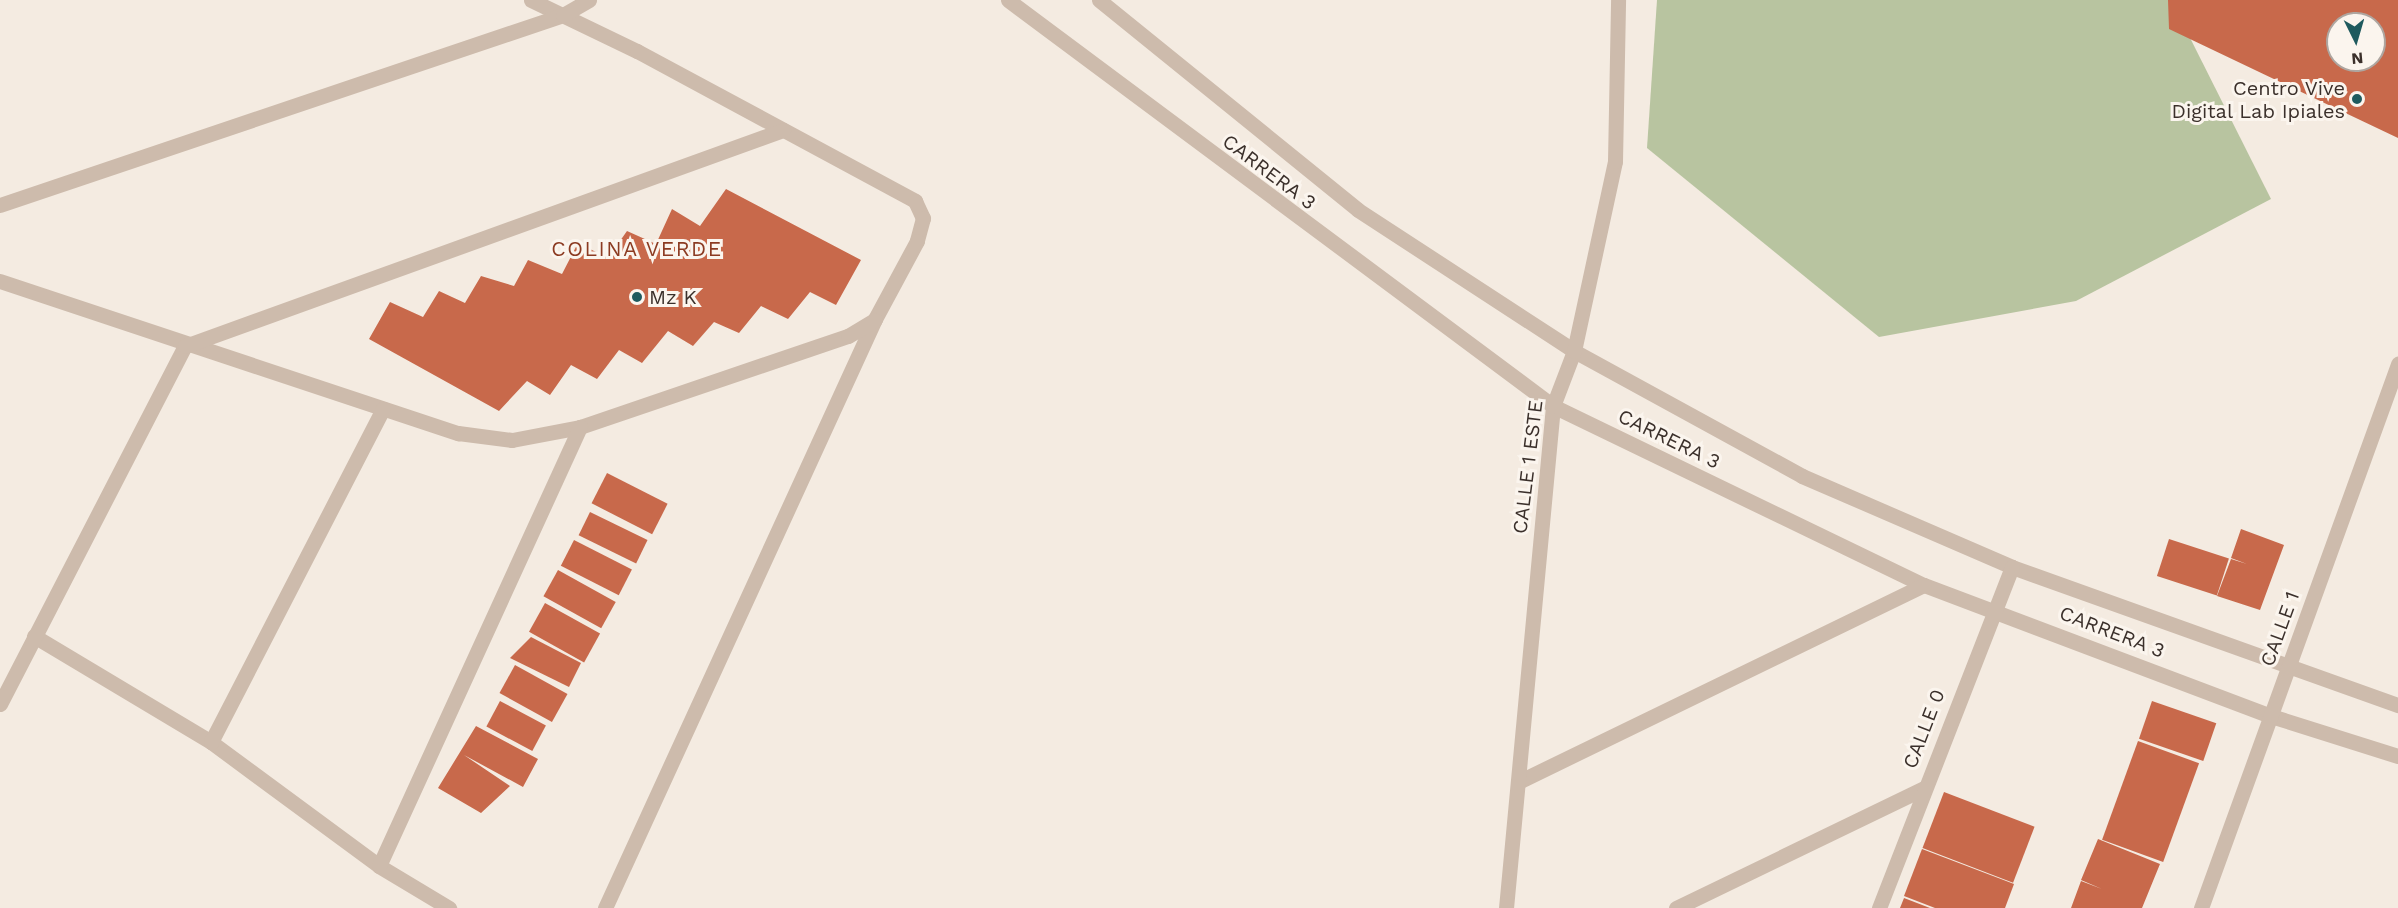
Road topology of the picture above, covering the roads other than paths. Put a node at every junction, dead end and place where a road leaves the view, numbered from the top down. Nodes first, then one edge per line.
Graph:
1 (531, 0) edge
2 (589, 0) edge
3 (1008, 0) edge
4 (1100, 0) edge
5 (1618, 0) edge
6 (563, 15) junction
7 (783, 130) junction
8 (0, 205) edge
9 (0, 281) edge
10 (875, 319) junction
11 (184, 345) junction
12 (1574, 351) junction
13 (2398, 364) edge
14 (1553, 406) junction
15 (383, 409) junction
16 (580, 427) junction
17 (2012, 567) junction
18 (1924, 585) junction
19 (1994, 609) junction
20 (34, 636) junction
21 (2288, 668) junction
22 (0, 704) edge
23 (2398, 705) edge
24 (2271, 716) junction
25 (211, 742) junction
26 (2398, 756) edge
27 (1518, 782) junction
28 (1924, 788) junction
29 (379, 866) junction
30 (449, 908) edge
31 (605, 908) edge
32 (1506, 908) edge
33 (1676, 908) edge
34 (1879, 908) edge
35 (2201, 908) edge

1 - 6 street
2 - 6 street
3 - 14 street, CARRERA 3
4 - 12 street, CARRERA 3
5 - 12 street, CALLE 1 ESTE
6 - 7 street
6 - 8 street
7 - 10 street
7 - 11 street
9 - 11 street
10 - 16 street
10 - 31 street
11 - 15 street
11 - 20 street
12 - 14 street, CALLE 1 ESTE
12 - 17 street, CARRERA 3
13 - 21 street, CALLE 1
14 - 18 street, CARRERA 3
14 - 27 street, CALLE 1 ESTE
15 - 16 street
15 - 25 street
16 - 29 street
17 - 19 street, CALLE 0
17 - 21 street, CARRERA 3
18 - 19 street, CARRERA 3
18 - 27 street
19 - 24 street, CARRERA 3
19 - 28 street, CALLE 0
20 - 22 street
20 - 25 street
21 - 23 street, CARRERA 3
21 - 24 street, CALLE 1
24 - 26 street, CARRERA 3
24 - 35 street, CALLE 1
25 - 29 street
27 - 32 street, CALLE 1 ESTE
28 - 33 street
28 - 34 street, CALLE 0
29 - 30 street

